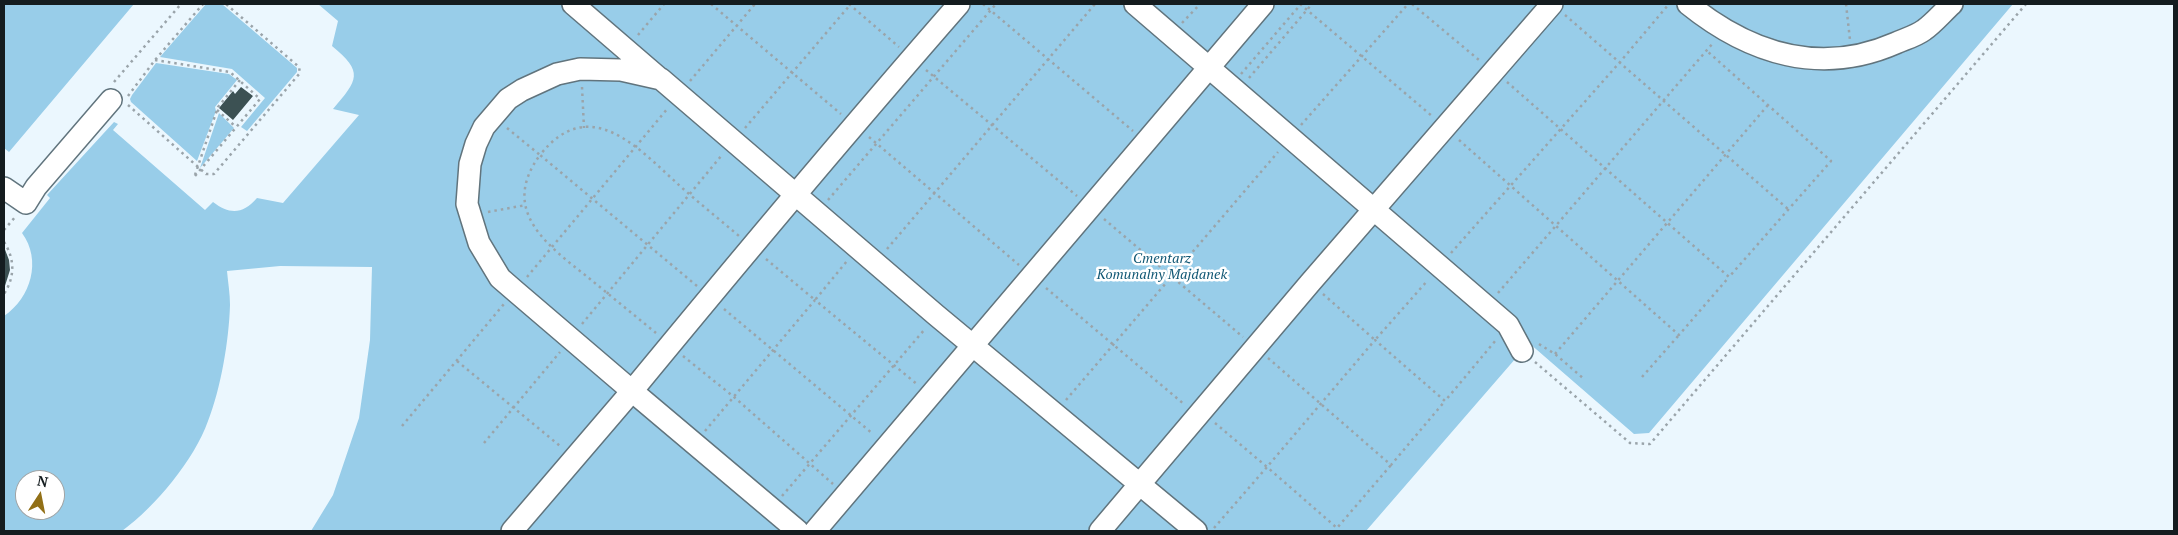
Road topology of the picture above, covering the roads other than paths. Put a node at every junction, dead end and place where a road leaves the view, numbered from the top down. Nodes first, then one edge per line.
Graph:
1 (573, 4) edge
2 (959, 4) edge
3 (1135, 4) edge
4 (1244, 4) edge
5 (1263, 4) edge
6 (1688, 4) edge
7 (1952, 4) edge
8 (1556, 7) edge
9 (1203, 63) junction
10 (661, 79) junction
11 (119, 99) road end
12 (4, 188) edge
13 (797, 195) junction
14 (1085, 203) junction
15 (1373, 210) junction
16 (968, 341) junction
17 (1527, 345) road end
18 (632, 391) junction
19 (1139, 483) junction
20 (512, 531) edge
21 (798, 531) edge
22 (815, 531) edge
23 (1100, 531) edge
24 (1196, 531) edge

1 - 10 street
2 - 13 street
3 - 9 street
4 - 9 street
5 - 9 street
6 - 7 street
8 - 15 street
9 - 14 street
9 - 14 street
9 - 15 street
10 - 13 street
10 - 18 street
11 - 12 street
13 - 16 street
13 - 18 street
14 - 16 street
15 - 17 street
15 - 19 street
16 - 19 street
16 - 21 street
16 - 22 street
18 - 20 street
18 - 21 street
19 - 23 street
19 - 24 street

